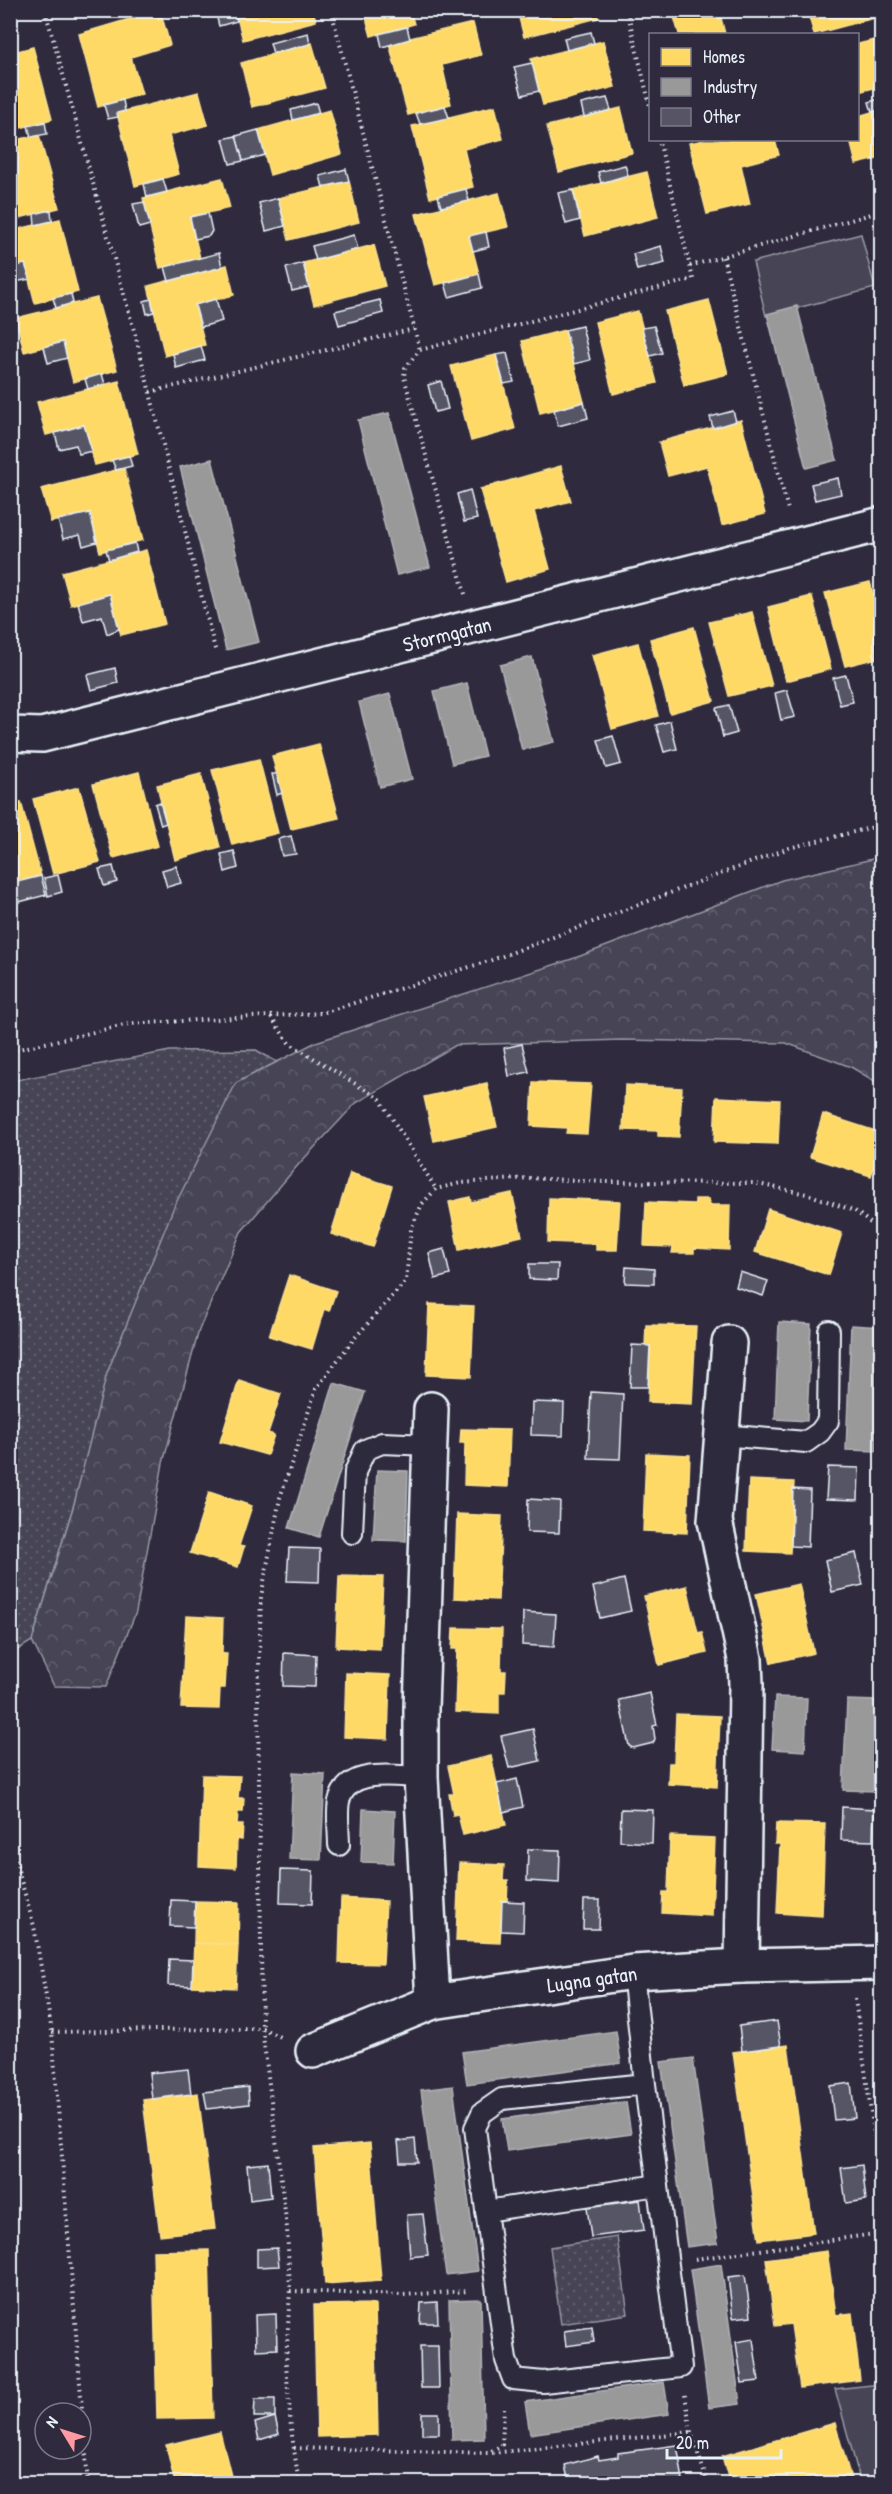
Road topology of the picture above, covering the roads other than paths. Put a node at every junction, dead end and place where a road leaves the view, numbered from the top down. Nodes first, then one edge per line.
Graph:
1 (882, 524) edge
2 (10, 734) edge
3 (829, 1331) dead end
4 (729, 1343) dead end
5 (431, 1409) dead end
6 (722, 1435) junction
7 (430, 1445) junction
8 (352, 1533) dead end
9 (421, 1777) junction
10 (339, 1845) dead end
11 (866, 1964) edge
12 (742, 1966) junction
13 (633, 1972) junction
14 (433, 2002) junction
15 (313, 2051) road end
16 (645, 2084) junction
17 (658, 2185) junction
18 (486, 2211) junction

1 - 2 street, Stormgatan
3 - 6 lane
4 - 6 street
5 - 7 street
6 - 12 street
7 - 8 lane
7 - 9 street
9 - 10 lane
9 - 14 street
11 - 12 street, Lugna gatan
12 - 13 street, Lugna gatan
13 - 14 street, Lugna gatan
13 - 16 lane
14 - 15 street, Lugna gatan
16 - 17 lane
16 - 18 lane
17 - 18 lane
17 - 18 lane

